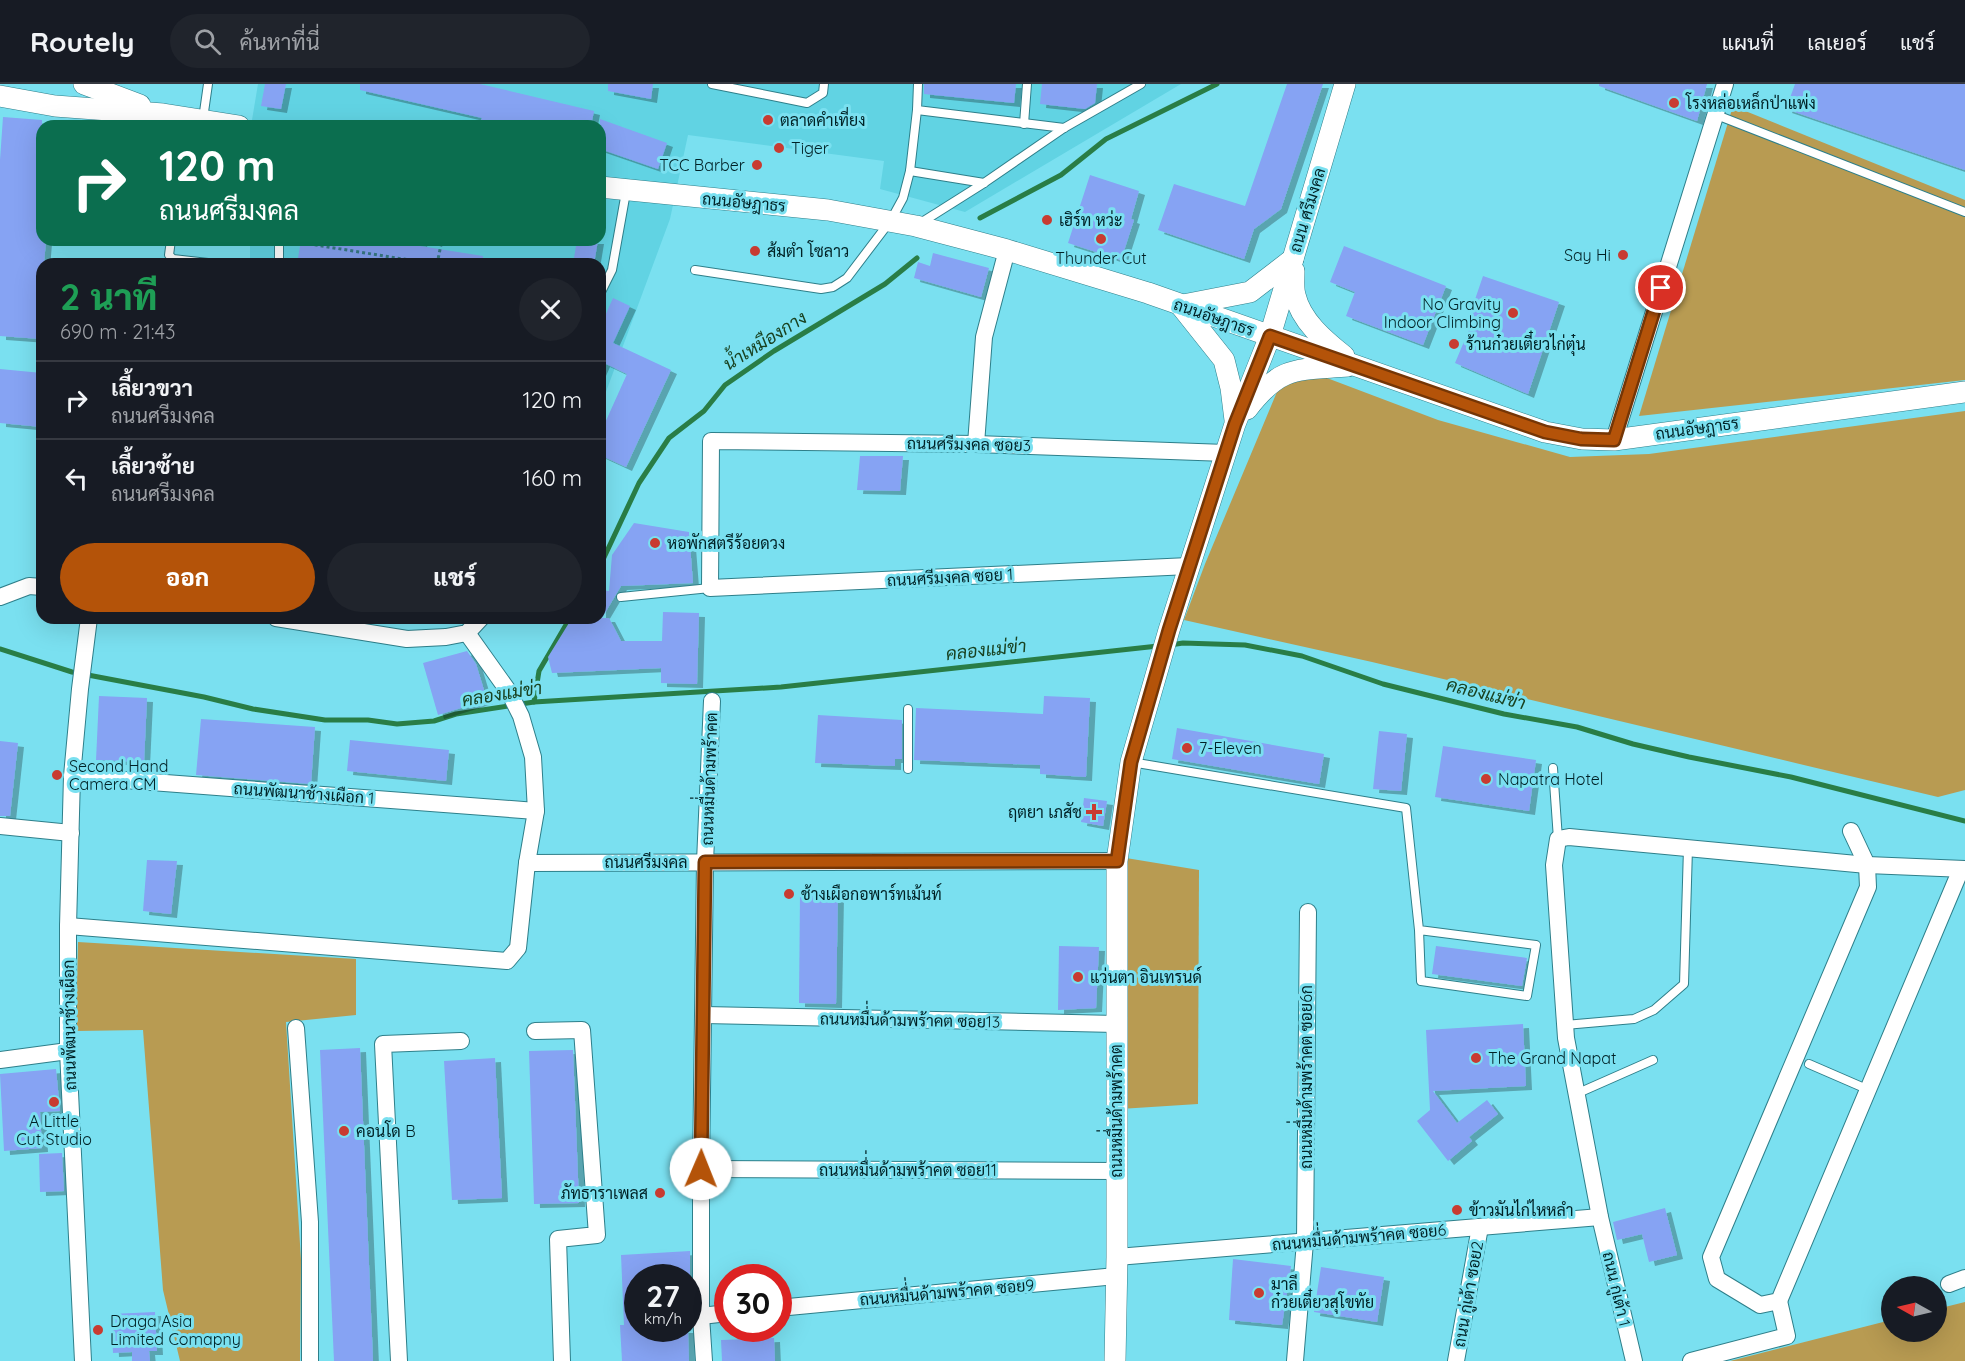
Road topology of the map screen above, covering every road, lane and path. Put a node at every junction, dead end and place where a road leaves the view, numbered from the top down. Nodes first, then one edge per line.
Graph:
1 (84, 84) edge
2 (208, 84) edge
3 (712, 84) edge
4 (824, 84) edge
5 (918, 84) edge
6 (1027, 84) edge
7 (1141, 84) edge
8 (1345, 84) edge
9 (1725, 84) edge
10 (739, 86) edge
11 (0, 96) edge
12 (917, 110) junction
13 (1714, 114) junction
14 (182, 119) edge
15 (1024, 124) junction
16 (1064, 128) junction
17 (910, 171) junction
18 (984, 183) junction
19 (606, 188) edge
20 (626, 191) junction
21 (1965, 212) edge
22 (891, 220) junction
23 (916, 226) junction
24 (320, 246) edge
25 (1007, 250) junction
26 (397, 258) edge
27 (1293, 259) junction
28 (695, 270) dead end
29 (606, 282) edge
30 (1181, 306) junction
31 (1270, 336) junction
32 (1356, 366) junction
33 (1965, 392) edge
34 (1235, 424) junction
35 (1614, 440) junction
36 (976, 444) junction
37 (1226, 453) junction
38 (1189, 567) junction
39 (36, 586) edge
40 (710, 588) junction
41 (0, 597) edge
42 (621, 597) dead end
43 (88, 624) edge
44 (313, 624) edge
45 (475, 624) edge
46 (467, 633) junction
47 (712, 700) dead end
48 (908, 709) dead end
49 (1131, 762) junction
50 (1553, 768) dead end
51 (908, 769) dead end
52 (72, 776) junction
53 (536, 811) junction
54 (0, 825) edge
55 (1851, 831) dead end
56 (71, 833) junction
57 (1558, 839) junction
58 (1688, 848) junction
59 (1117, 861) junction
60 (705, 862) junction
61 (527, 863) junction
62 (1867, 865) junction
63 (1963, 869) edge
64 (1308, 912) dead end
65 (68, 926) junction
66 (1419, 930) junction
67 (704, 1015) junction
68 (1116, 1024) junction
69 (1565, 1024) junction
70 (296, 1028) dead end
71 (535, 1032) dead end
72 (460, 1041) dead end
73 (68, 1051) junction
74 (0, 1060) edge
75 (1653, 1060) dead end
76 (1809, 1064) dead end
77 (1869, 1090) junction
78 (1575, 1094) junction
79 (701, 1169) junction
80 (1116, 1171) junction
81 (1600, 1217) junction
82 (1480, 1227) junction
83 (1305, 1242) junction
84 (701, 1264) edge
85 (1116, 1267) junction
86 (1965, 1278) edge
87 (1949, 1284) dead end
88 (1779, 1301) junction
89 (792, 1306) edge
90 (702, 1331) edge
91 (83, 1361) edge
92 (310, 1361) edge
93 (399, 1361) edge
94 (562, 1361) edge
95 (704, 1361) edge
96 (1115, 1361) edge
97 (1295, 1361) edge
98 (1456, 1361) edge
99 (1634, 1361) edge
100 (1691, 1361) edge

1 - 14 street
2 - 14 lane
3 - 10 lane
4 - 10 lane
5 - 12 lane
6 - 15 lane
7 - 16 lane
8 - 27 street, ถนน ศรีมงคล
9 - 13 street
11 - 14 street
12 - 15 lane
12 - 17 lane
13 - 21 lane
13 - 35 street
15 - 16 lane
16 - 18 lane
17 - 18 lane
17 - 22 lane
18 - 23 lane
19 - 20 street, ถนนอัษฎาธร
20 - 22 street, ถนนอัษฎาธร
20 - 29 lane
22 - 23 street, ถนนอัษฎาธร
22 - 28 lane
23 - 25 street, ถนนอัษฎาธร
24 - 26 path
25 - 30 street, ถนนอัษฎาธร
25 - 36 street
27 - 30 street
27 - 31 street, ถนน ศรีมงคล
27 - 32 street
30 - 31 street, ถนนอัษฎาธร
30 - 34 street
31 - 32 street, ถนนอัษฎาธร
31 - 34 street
32 - 34 street
32 - 35 street, ถนนอัษฎาธร
33 - 35 street, ถนนอัษฎาธร
34 - 37 street
36 - 37 street, ถนนศรีมงคล ซอย3
36 - 40 street, ถนนศรีมงคล ซอย3
37 - 38 street
38 - 40 street, ถนนศรีมงคล ซอย 1
38 - 49 street
39 - 41 street
40 - 42 lane
43 - 52 street, ถนนพัฒนาช้างเผือก
44 - 46 street
45 - 46 street
46 - 53 street
47 - 60 street, ถนนหมื่่นด้ามพร้าคต
48 - 51 lane
49 - 59 street
49 - 66 lane
50 - 57 lane
52 - 53 street, ถนนพัฒนาช้างเผือก 1
52 - 56 street, ถนนพัฒนาช้างเผือก
53 - 61 street
54 - 56 street
55 - 62 street
56 - 65 street, ถนนพัฒนาช้างเผือก
57 - 58 street
57 - 69 street, ถนน กู่เต้า 1
58 - 62 street
58 - 69 lane
59 - 60 street, ถนนศรีมงคล
59 - 68 street, ถนนหมื่่นด้ามพร้าคต
60 - 61 street, ถนนศรีมงคล
60 - 67 street, ถนนหมื่่นด้ามพร้าคต
61 - 65 street
62 - 63 street
62 - 88 street
63 - 77 street
64 - 83 street, ถนนหมื่่นด้ามพร้าคต ซอย6ก
65 - 73 street, ถนนพัฒนาช้างเผือก
66 - 66 lane
67 - 68 street, ถนนหมื่่นด้ามพร้าคต ซอย13
67 - 79 street, ถนนหมื่่นด้ามพร้าคต
68 - 80 street, ถนนหมื่่นด้ามพร้าคต
69 - 78 street, ถนน กู่เต้า 1
70 - 92 street
71 - 94 street
72 - 93 street
73 - 74 street
73 - 91 street, ถนนพัฒนาช้างเผือก
75 - 78 lane
76 - 77 lane
77 - 88 street
78 - 81 street, ถนน กู่เต้า 1
79 - 80 street, ถนนหมื่่นด้ามพร้าคต ซอย11
79 - 84 street, ถนนหมื่่นด้ามพร้าคต
80 - 85 street, ถนนหมื่่นด้ามพร้าคต
81 - 82 street, ถนนหมื่่นด้ามพร้าคต ซอย6
81 - 99 street, ถนน กู่เต้า 1
82 - 83 street, ถนนหมื่่นด้ามพร้าคต ซอย6
82 - 98 street, ถนน กู่เต้า ซอย2
83 - 85 street, ถนนหมื่่นด้ามพร้าคต ซอย6
83 - 97 street, ถนนหมื่่นด้ามพร้าคต ซอย6ก
85 - 89 street, ถนนหมื่่นด้ามพร้าคต ซอย9
85 - 96 street, ถนนหมื่่นด้ามพร้าคต
86 - 87 street
88 - 100 street
90 - 95 street, ถนนหมื่่นด้ามพร้าคต

